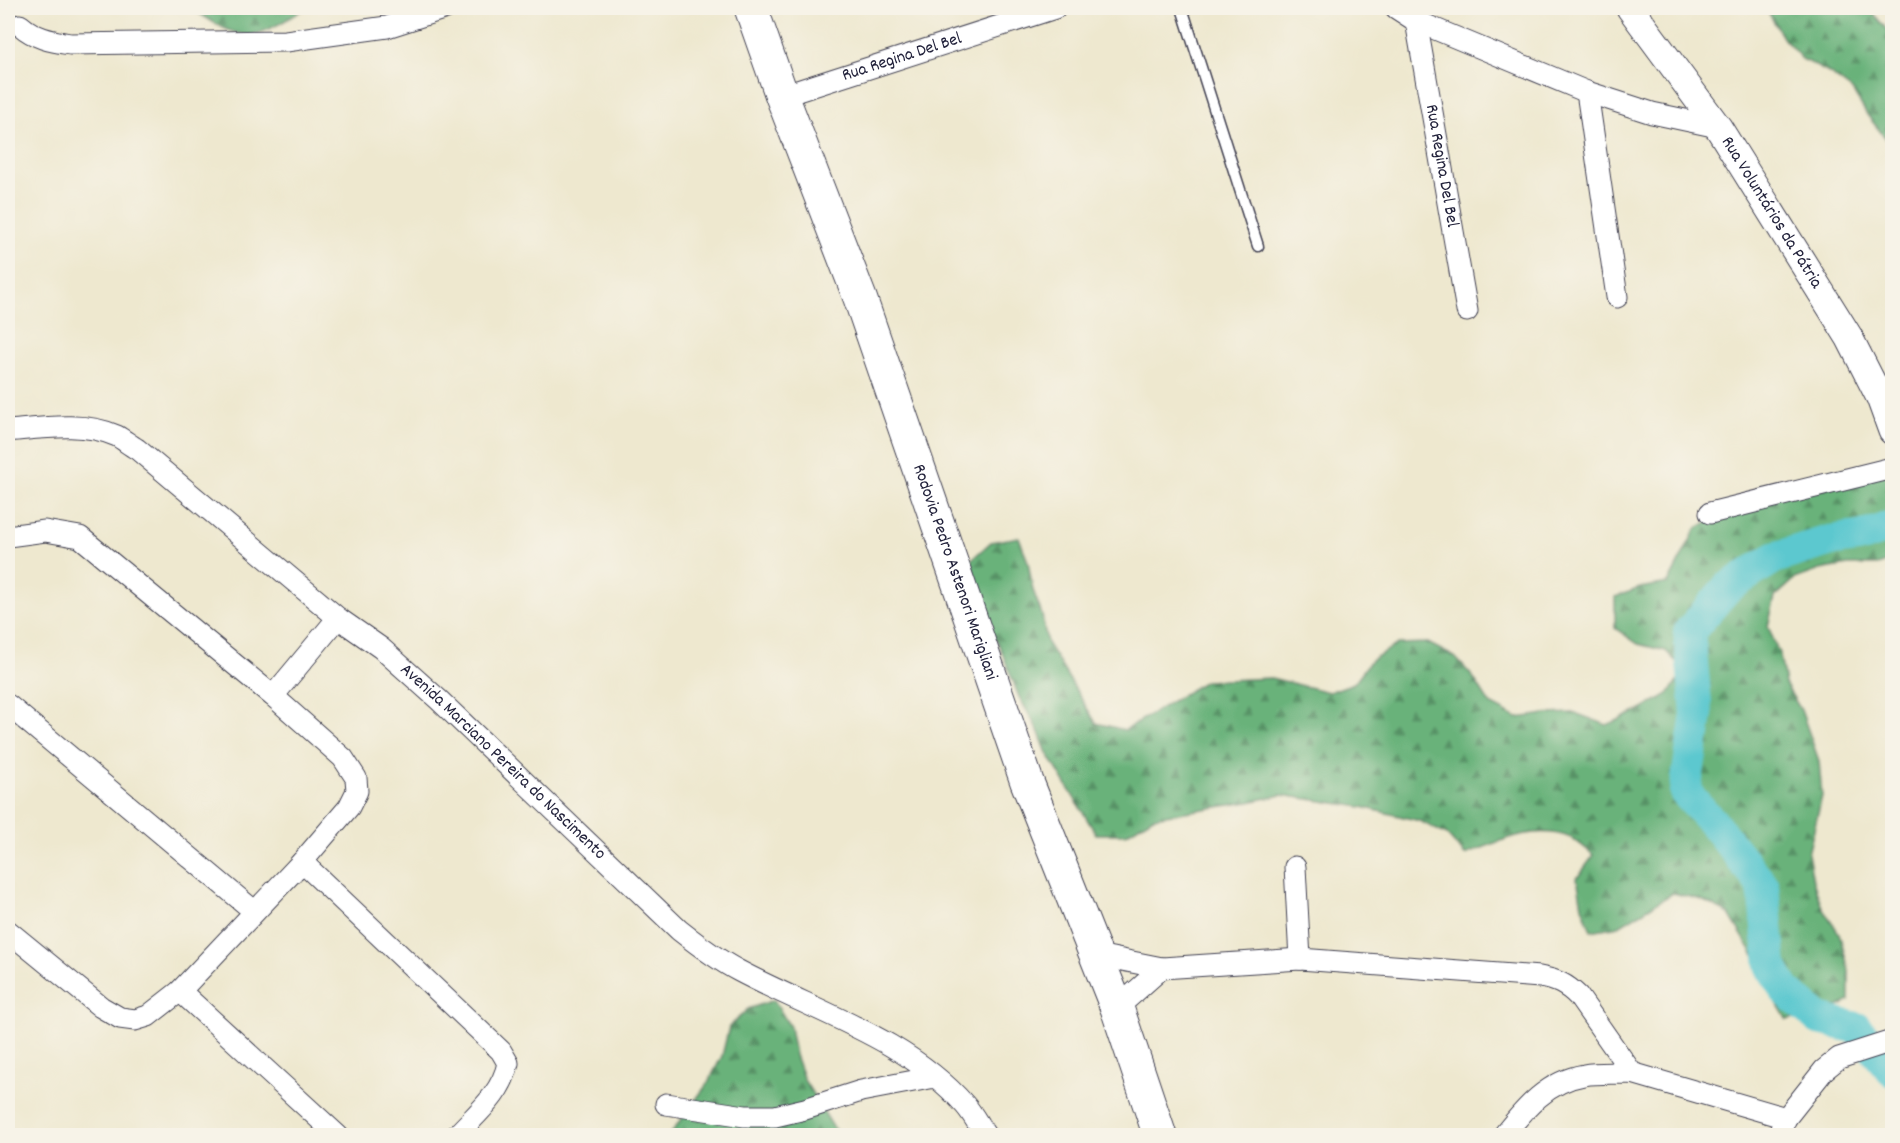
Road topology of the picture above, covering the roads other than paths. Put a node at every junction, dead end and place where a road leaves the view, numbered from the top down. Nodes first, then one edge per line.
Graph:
1 (446, 8) edge
2 (752, 8) edge
3 (1055, 8) edge
4 (1182, 8) edge
5 (1396, 8) edge
6 (1630, 8) edge
7 (14, 17) edge
8 (1416, 21) junction
9 (1587, 92) junction
10 (782, 96) junction
11 (1718, 127) junction
12 (1258, 246) dead end
13 (1617, 297) dead end
14 (1467, 311) dead end
15 (8, 431) edge
16 (1893, 431) edge
17 (1893, 468) edge
18 (1710, 513) dead end
19 (8, 536) edge
20 (338, 618) junction
21 (273, 696) junction
22 (8, 705) edge
23 (302, 862) junction
24 (1294, 867) dead end
25 (254, 911) junction
26 (8, 931) edge
27 (1097, 955) junction
28 (1300, 959) junction
29 (1162, 968) junction
30 (180, 991) junction
31 (1117, 1008) junction
32 (1893, 1041) edge
33 (1632, 1073) junction
34 (935, 1077) junction
35 (666, 1104) dead end
36 (1782, 1127) edge
37 (338, 1136) edge
38 (456, 1136) edge
39 (986, 1136) edge
40 (1160, 1136) edge
41 (1503, 1136) edge

1 - 7 street
2 - 10 main road, Rodovia Pedro Astenori Marigliani
3 - 10 street, Rua Regina Del Bel
4 - 12 lane
5 - 8 street
6 - 11 street, Rua Voluntários da Pátria
8 - 9 street
8 - 14 street, Rua Regina Del Bel
9 - 11 street
9 - 13 street
10 - 27 main road, Rodovia Pedro Astenori Marigliani
11 - 16 street, Rua Voluntários da Pátria
15 - 20 street, Avenida Marciano Pereira do Nascimento
17 - 18 street
19 - 21 street
20 - 21 street
20 - 34 street, Avenida Marciano Pereira do Nascimento
21 - 23 street
22 - 25 street
23 - 25 street
23 - 38 street
24 - 28 street
25 - 30 street
26 - 30 street
27 - 29 street
27 - 31 main road, Rodovia Pedro Astenori Marigliani
28 - 29 street
28 - 33 street
29 - 31 street
30 - 37 street
31 - 40 main road, Rodovia Pedro Astenori Marigliani
32 - 36 street
33 - 36 street
33 - 41 street
34 - 35 street
34 - 39 street, Avenida Marciano Pereira do Nascimento

